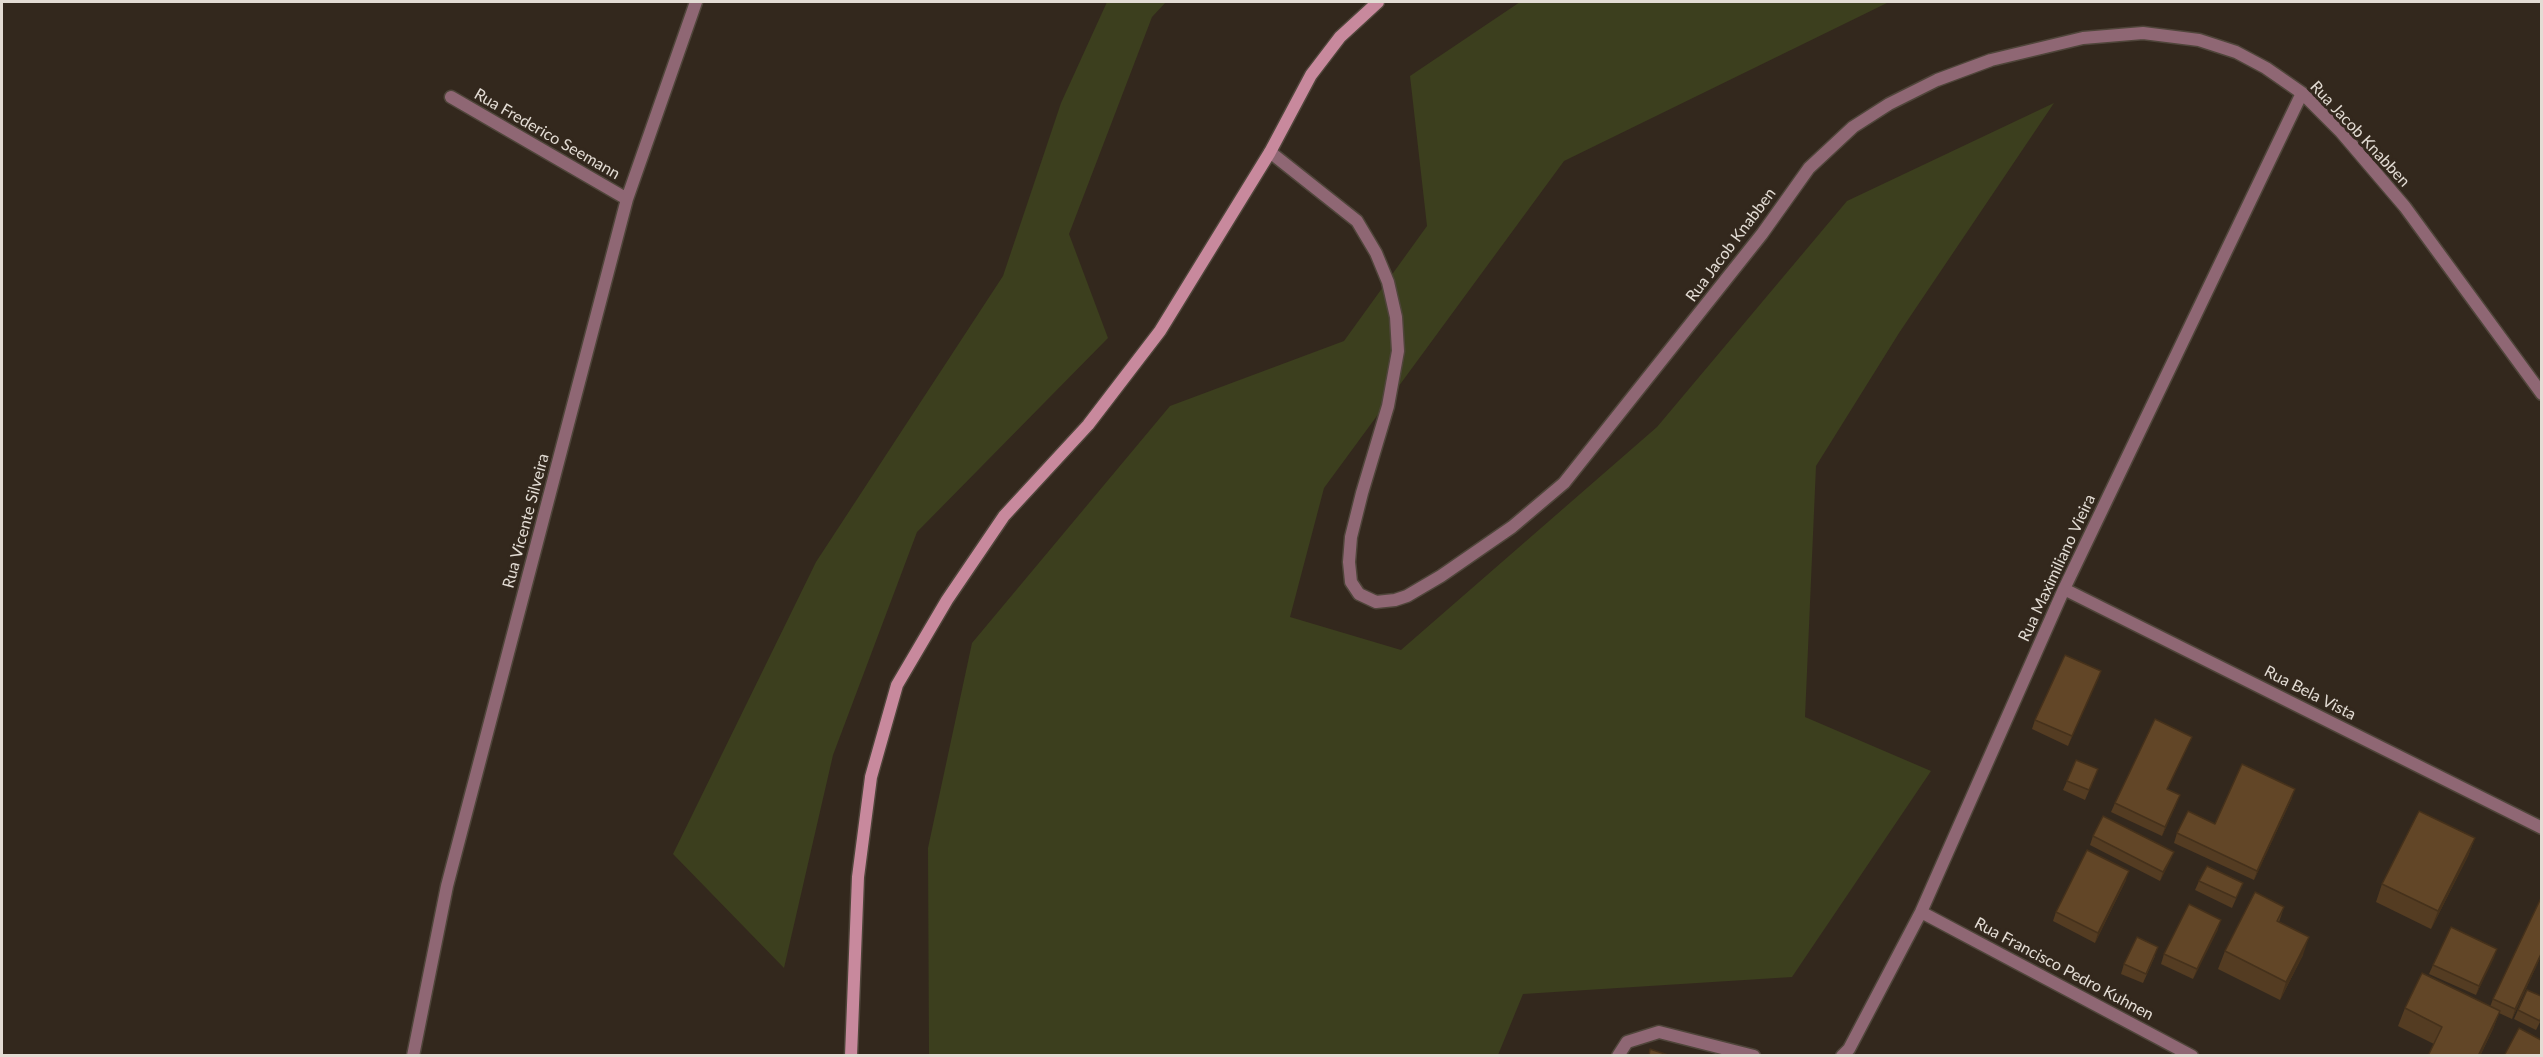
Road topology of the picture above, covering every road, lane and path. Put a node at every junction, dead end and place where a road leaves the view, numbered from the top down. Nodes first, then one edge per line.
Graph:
1 (696, 2) edge
2 (1378, 2) edge
3 (2302, 93) junction
4 (451, 97) dead end
5 (1270, 152) junction
6 (627, 199) junction
7 (2541, 394) edge
8 (2064, 589) junction
9 (2541, 828) edge
10 (1921, 912) junction
11 (413, 1056) edge
12 (852, 1056) edge
13 (1618, 1056) edge
14 (1754, 1056) edge
15 (1842, 1056) edge
16 (2192, 1056) edge

1 - 6 street, Rua Vicente Silveira
2 - 5 main road
3 - 5 street, Rua Jacob Knabben
3 - 7 street, Rua Jacob Knabben
3 - 8 street, Rua Maximiliano Vieira
4 - 6 street, Rua Frederico Seemann
5 - 12 main road
6 - 11 street, Rua Vicente Silveira
8 - 9 street, Rua Bela Vista
8 - 10 street, Rua Maximiliano Vieira
10 - 15 street, Rua Maximiliano Vieira
10 - 16 street, Rua Francisco Pedro Kuhnen
13 - 14 street

